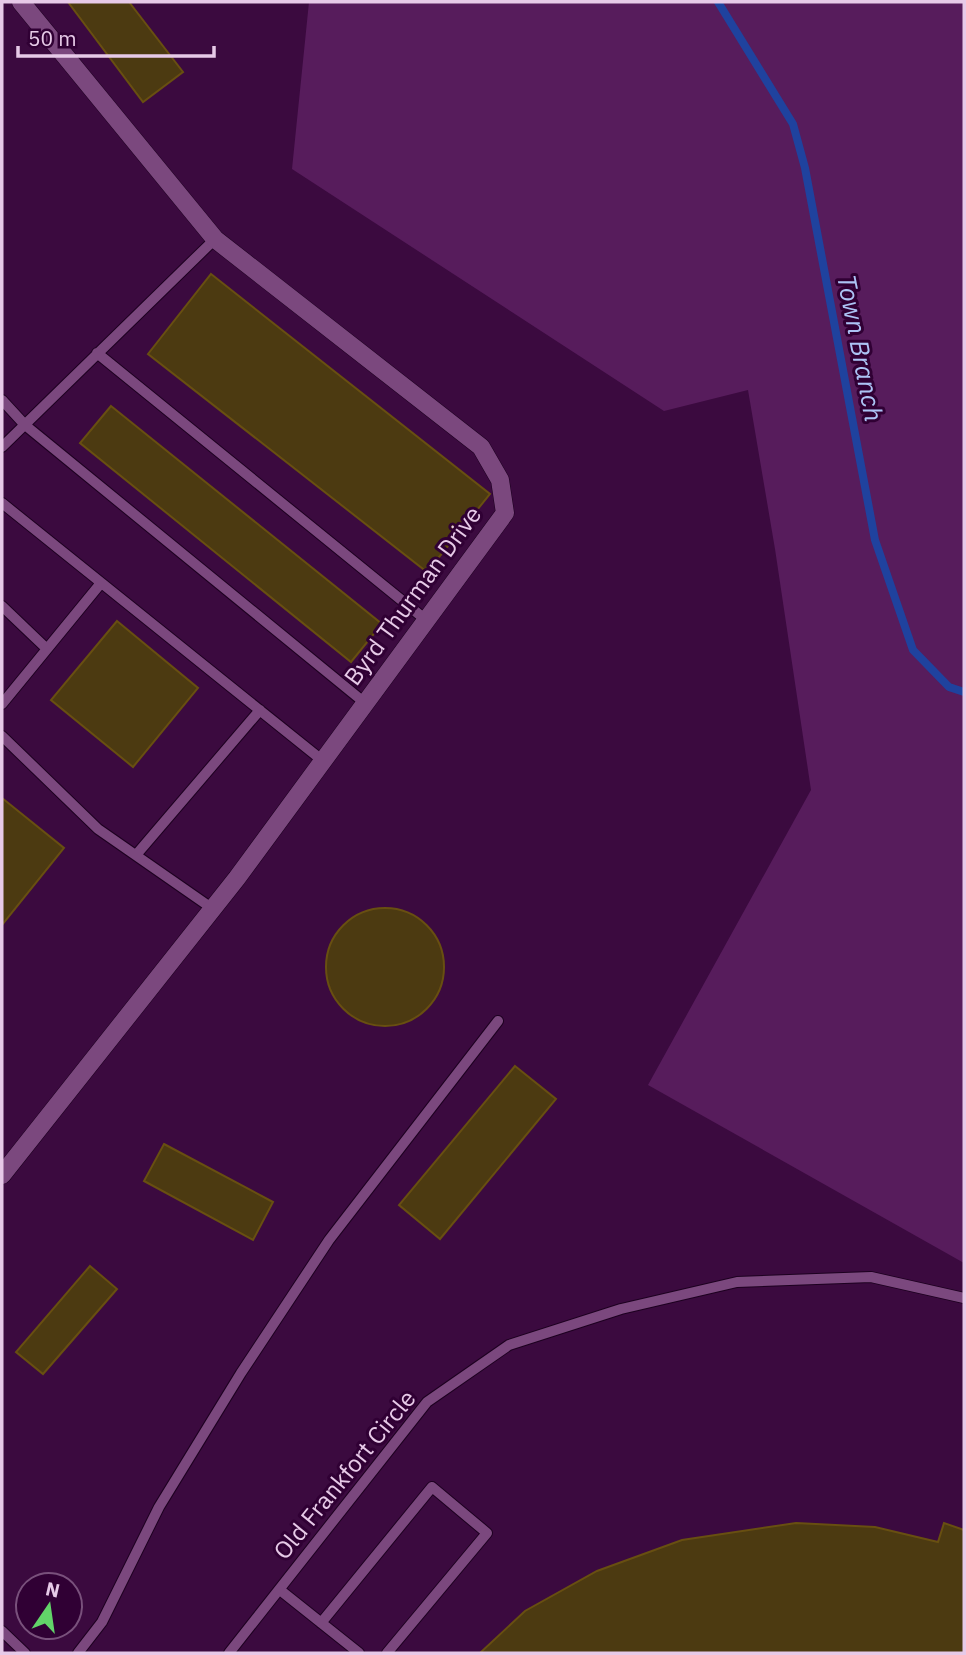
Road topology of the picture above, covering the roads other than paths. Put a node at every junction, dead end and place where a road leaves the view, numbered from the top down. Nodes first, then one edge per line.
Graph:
1 (21, 2) edge
2 (215, 239) junction
3 (97, 353) junction
4 (2, 400) edge
5 (25, 425) junction
6 (2, 447) edge
7 (2, 503) edge
8 (101, 583) junction
9 (2, 606) edge
10 (426, 620) junction
11 (47, 649) junction
12 (365, 703) junction
13 (2, 704) edge
14 (260, 710) junction
15 (2, 736) edge
16 (323, 761) junction
17 (136, 856) junction
18 (213, 909) junction
19 (498, 1021) dead end
20 (2, 1175) edge
21 (964, 1298) edge
22 (280, 1590) junction
23 (321, 1623) junction
24 (2, 1631) edge
25 (231, 1652) edge
26 (25, 1653) edge
27 (78, 1653) edge
28 (359, 1653) edge
29 (387, 1653) edge

1 - 2 street, Byrd Thurman Drive
2 - 3 lane
2 - 10 street, Byrd Thurman Drive
3 - 5 lane
3 - 10 lane
4 - 5 lane
5 - 6 lane
5 - 12 lane
7 - 8 lane
8 - 11 lane
8 - 14 lane
9 - 11 lane
10 - 12 street, Byrd Thurman Drive
11 - 13 lane
12 - 16 street, Byrd Thurman Drive
14 - 16 lane
14 - 17 lane
15 - 17 lane
16 - 18 street, Byrd Thurman Drive
17 - 18 lane
18 - 20 street, Byrd Thurman Drive
19 - 27 lane
21 - 22 lane, Old Frankfort Circle
22 - 23 lane
22 - 25 lane, Old Frankfort Circle
23 - 28 lane
23 - 29 lane
24 - 26 lane

